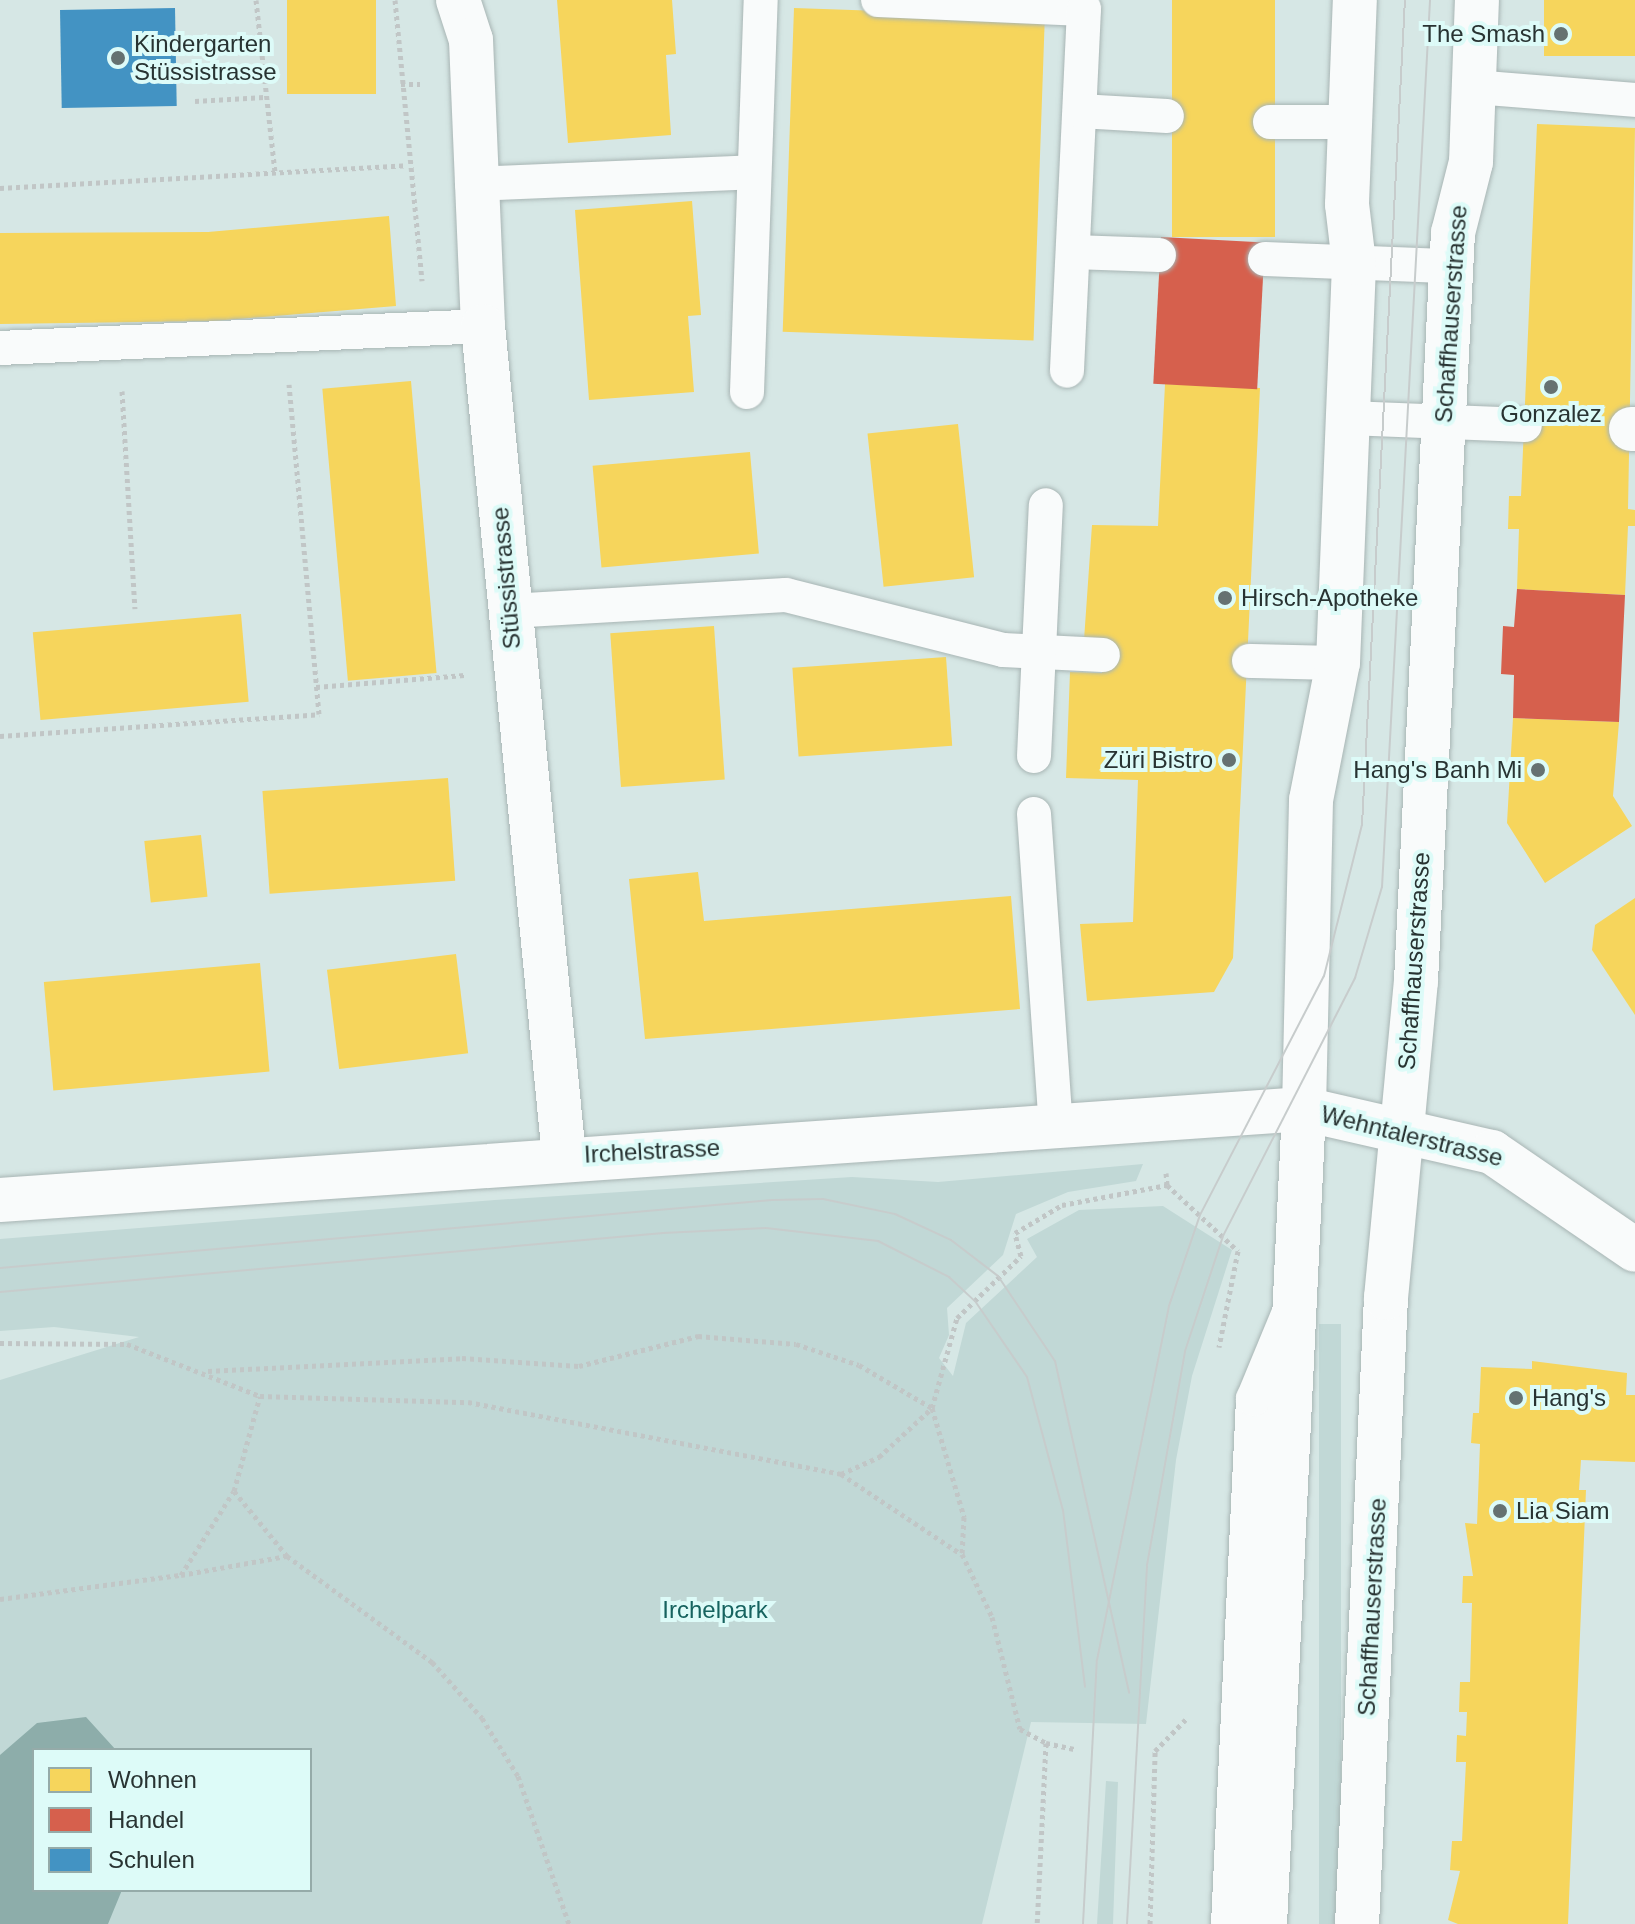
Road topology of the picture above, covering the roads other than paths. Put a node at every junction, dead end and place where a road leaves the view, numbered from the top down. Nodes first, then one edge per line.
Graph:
1 (458, 0) edge
2 (761, 0) edge
3 (878, 0) edge
4 (1355, 0) edge
5 (1477, 0) edge
6 (1474, 87) junction
7 (1635, 100) edge
8 (1080, 111) junction
9 (1167, 116) dead end
10 (1270, 122) dead end
11 (1350, 122) junction
12 (754, 172) junction
13 (472, 184) junction
14 (1073, 252) junction
15 (1159, 255) dead end
16 (1265, 259) dead end
17 (1354, 263) junction
18 (1451, 266) junction
19 (483, 326) junction
20 (0, 348) edge
21 (1067, 371) dead end
22 (747, 392) dead end
23 (1348, 418) junction
24 (1443, 421) junction
25 (1525, 425) dead end
26 (1046, 505) dead end
27 (509, 611) junction
28 (1040, 652) junction
29 (1103, 655) dead end
30 (1249, 661) dead end
31 (1338, 663) junction
32 (1034, 756) dead end
33 (1034, 814) dead end
34 (1304, 1109) junction
35 (1056, 1127) junction
36 (1399, 1130) junction
37 (564, 1157) junction
38 (0, 1200) edge
39 (1635, 1250) edge
40 (1296, 1294) junction
41 (1228, 1924) edge
42 (1265, 1924) edge
43 (1357, 1924) edge

1 - 13 street, Stüssistrasse
2 - 12 lane
3 - 8 lane
4 - 11 street
5 - 6 street, Schaffhauserstrasse
6 - 7 lane
6 - 18 street, Schaffhauserstrasse
8 - 9 lane
8 - 14 lane
10 - 11 lane
11 - 17 street
12 - 13 lane
12 - 22 lane
13 - 19 street, Stüssistrasse
14 - 15 lane
14 - 21 lane
16 - 17 lane
17 - 18 lane
17 - 23 street
18 - 24 street, Schaffhauserstrasse
19 - 20 lane
19 - 27 street, Stüssistrasse
23 - 24 lane
23 - 31 street
24 - 25 lane
24 - 36 street, Schaffhauserstrasse
26 - 28 lane
27 - 28 lane
27 - 37 street, Stüssistrasse
28 - 29 lane
28 - 32 lane
30 - 31 lane
31 - 34 street
33 - 35 lane
34 - 35 street, Irchelstrasse
34 - 36 street, Wehntalerstrasse
34 - 40 street
35 - 37 street, Irchelstrasse
36 - 39 street, Wehntalerstrasse
36 - 43 street, Schaffhauserstrasse
37 - 38 street, Irchelstrasse
40 - 41 lane
40 - 42 street

